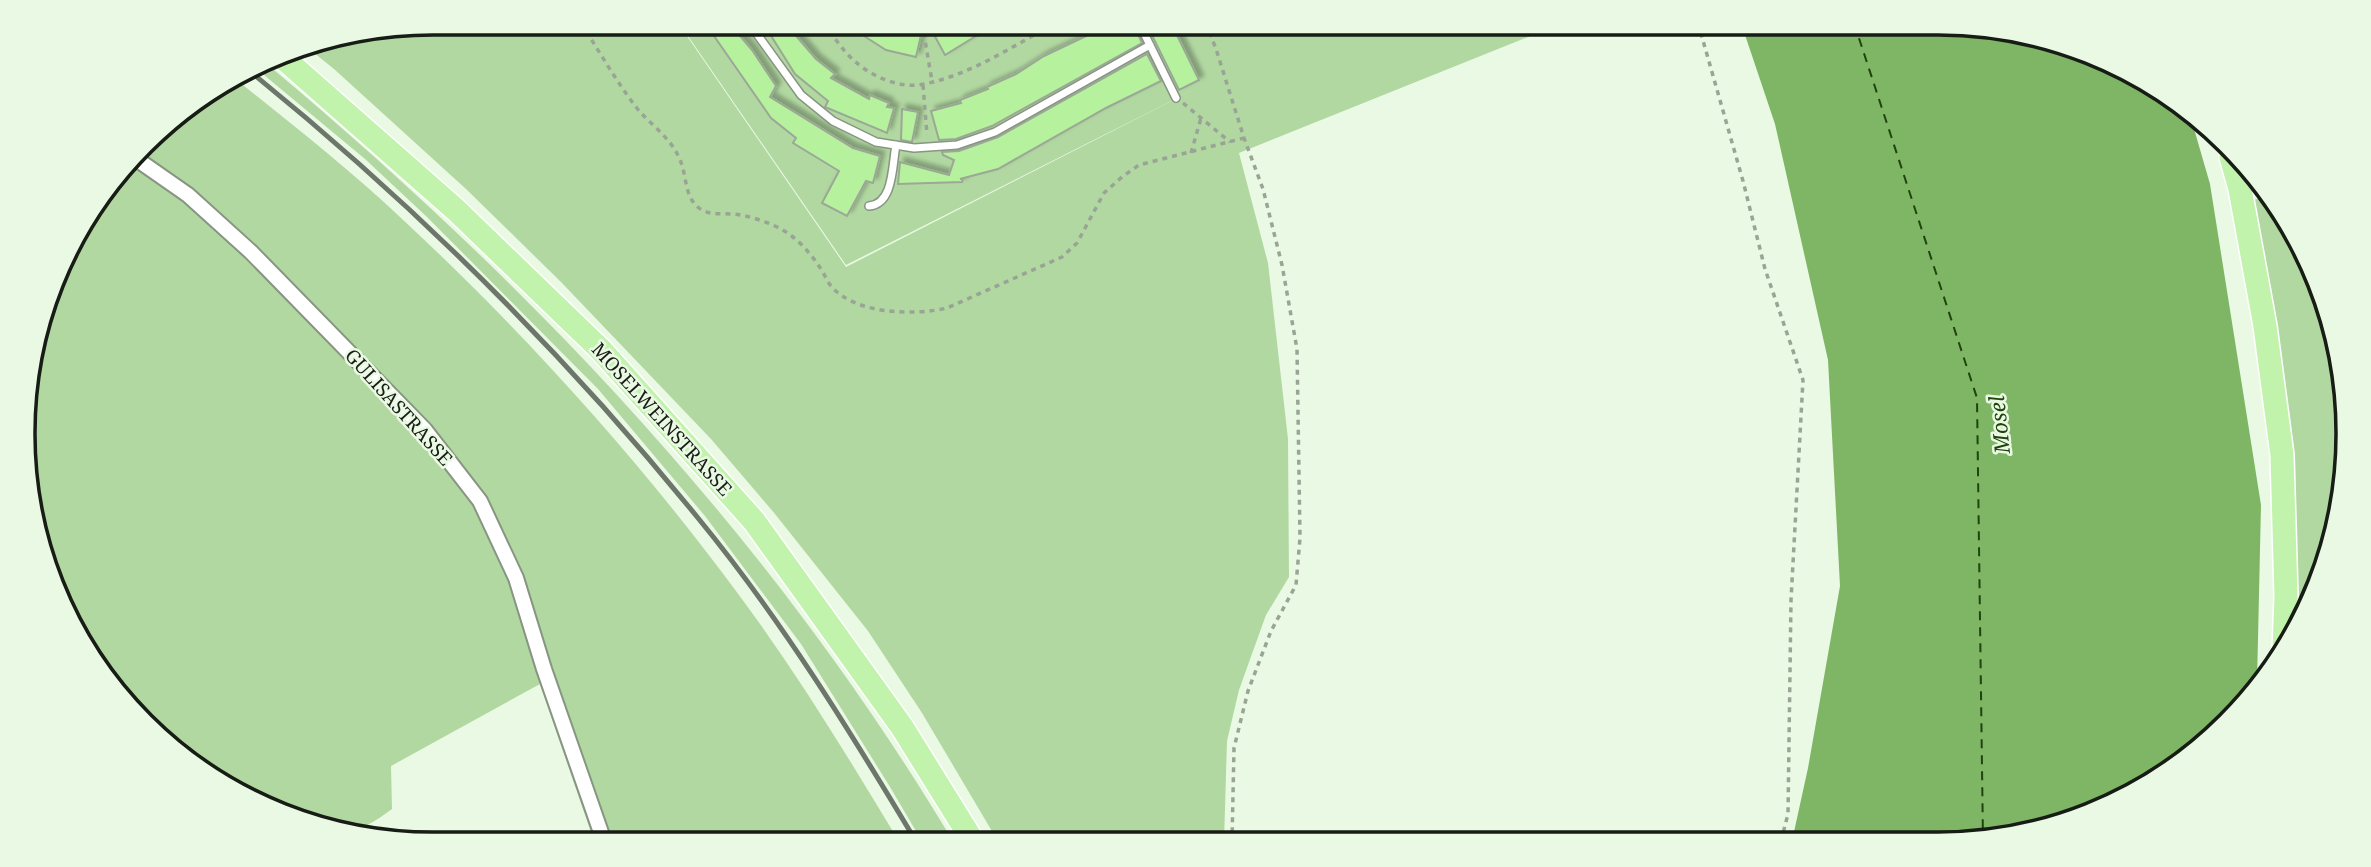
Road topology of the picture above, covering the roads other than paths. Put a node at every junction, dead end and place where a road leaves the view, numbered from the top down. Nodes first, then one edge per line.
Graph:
1 (758, 35) edge
2 (1145, 35) edge
3 (1150, 45) junction
4 (288, 62) edge
5 (1176, 98) road end
6 (896, 145) junction
7 (142, 163) edge
8 (2234, 167) edge
9 (869, 206) dead end
10 (2285, 630) edge
11 (600, 832) edge
12 (967, 832) edge

1 - 6 lane
2 - 3 lane
3 - 5 lane
3 - 6 lane
4 - 12 main road, MOSELWEINSTRASSE
6 - 9 lane
7 - 11 street, GULISASTRASSE
8 - 10 main road

